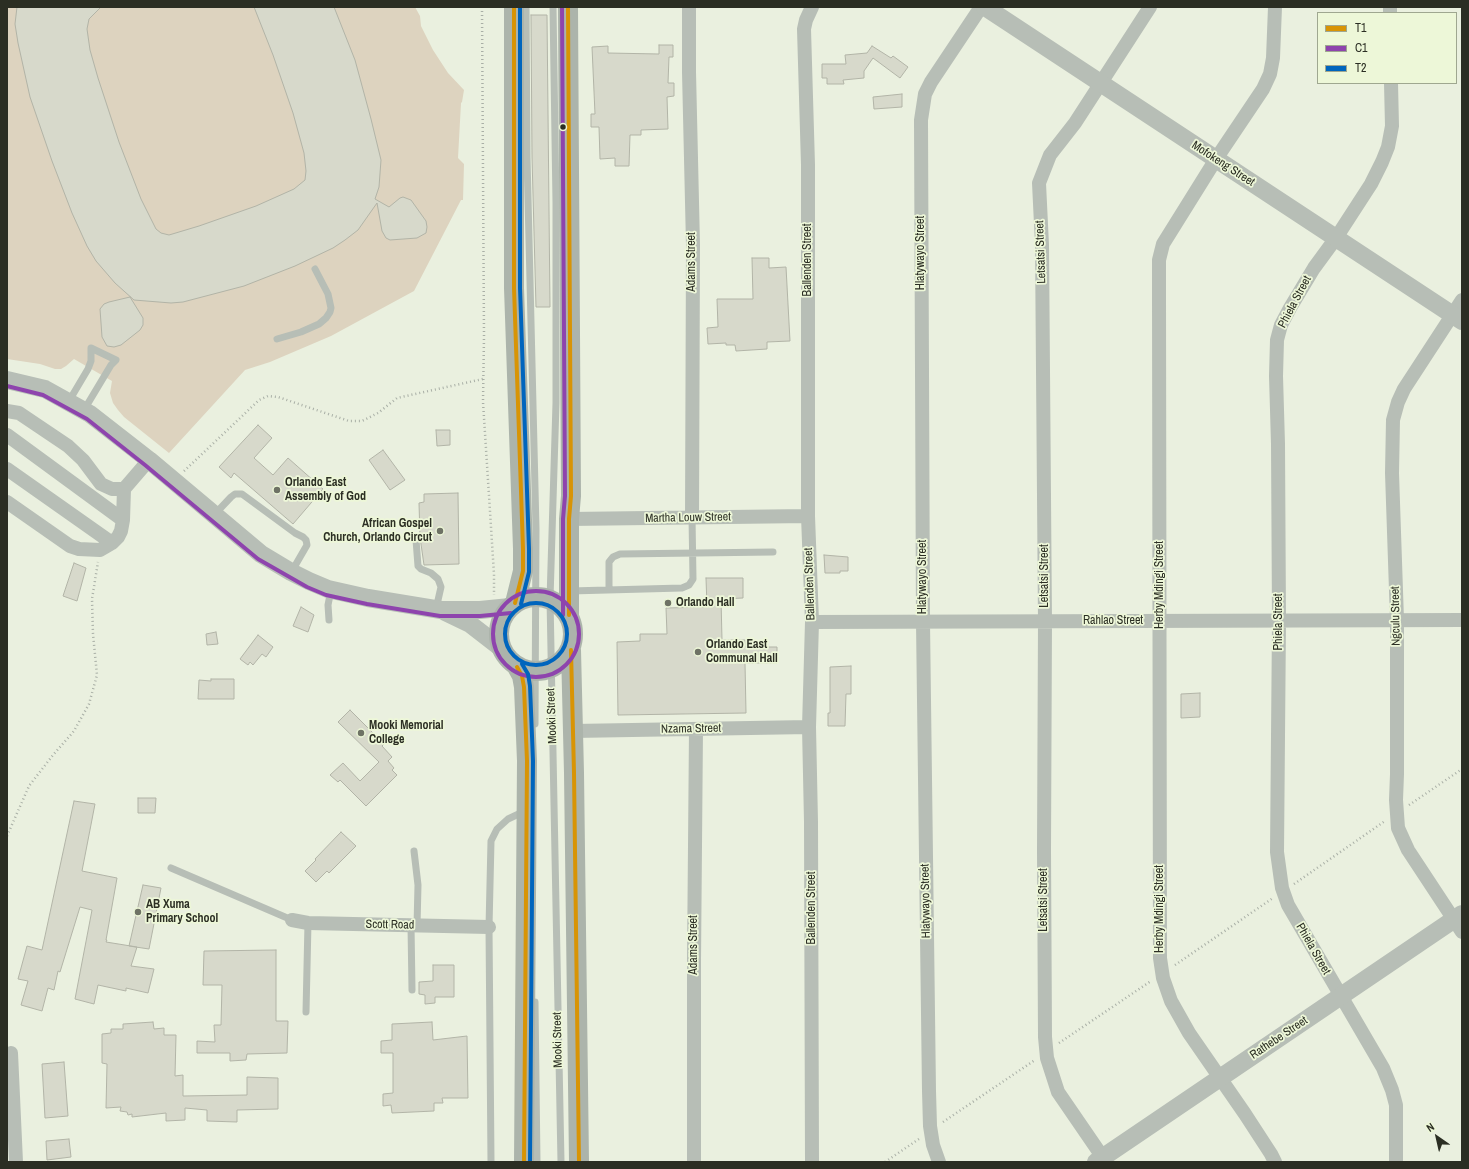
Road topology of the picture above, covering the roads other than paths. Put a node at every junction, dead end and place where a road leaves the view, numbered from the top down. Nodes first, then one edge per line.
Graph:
1 (514, 7) edge
2 (526, 7) edge
3 (553, 7) edge
4 (568, 7) edge
5 (689, 7) edge
6 (812, 7) edge
7 (981, 7) edge
8 (985, 7) edge
9 (1150, 7) edge
10 (1274, 7) edge
11 (1101, 84) junction
12 (1391, 84) edge
13 (1216, 159) junction
14 (1336, 238) junction
15 (315, 269) dead end
16 (1459, 312) edge
17 (277, 339) dead end
18 (7, 380) edge
19 (69, 401) junction
20 (84, 410) junction
21 (7, 411) edge
22 (7, 435) edge
23 (149, 460) junction
24 (7, 469) edge
25 (124, 489) junction
26 (7, 502) edge
27 (214, 515) junction
28 (808, 516) junction
29 (692, 517) junction
30 (569, 518) junction
31 (123, 520) junction
32 (416, 540) dead end
33 (106, 546) junction
34 (773, 552) dead end
35 (692, 553) junction
36 (291, 572) junction
37 (331, 589) junction
38 (609, 590) junction
39 (569, 591) junction
40 (543, 598) junction
41 (506, 606) junction
42 (438, 610) junction
43 (569, 615) junction
44 (329, 620) dead end
45 (1279, 620) junction
46 (1397, 620) junction
47 (1462, 620) edge
48 (1045, 621) junction
49 (1159, 621) junction
50 (812, 622) junction
51 (923, 622) junction
52 (501, 648) junction
53 (570, 650) junction
54 (534, 669) junction
55 (809, 727) junction
56 (696, 729) junction
57 (573, 731) junction
58 (526, 811) junction
59 (414, 851) dead end
60 (171, 868) dead end
61 (292, 920) joint
62 (1459, 922) edge
63 (308, 923) junction
64 (414, 926) junction
65 (489, 927) junction
66 (412, 990) dead end
67 (1340, 996) junction
68 (306, 1012) dead end
69 (11, 1053) dead end
70 (1220, 1078) junction
71 (1102, 1161) edge
72 (16, 1162) edge
73 (491, 1162) edge
74 (524, 1162) edge
75 (537, 1162) edge
76 (561, 1162) edge
77 (579, 1162) edge
78 (694, 1162) edge
79 (812, 1162) edge
80 (939, 1162) edge
81 (1275, 1162) edge
82 (1396, 1162) edge

1 - 41 main road
2 - 40 lane, Mooki Street
3 - 40 lane, Mooki Street
4 - 30 main road
5 - 29 street, Adams Street
6 - 28 street, Ballenden Street
7 - 51 street, Hlatywayo Street
8 - 11 street, Mofokeng Street
9 - 11 street, Letsatsi Street
10 - 13 street, Herby Mdingi Street
11 - 13 street, Mofokeng Street
11 - 48 street, Letsatsi Street
12 - 14 street, Phiela Street
13 - 14 street, Mofokeng Street
13 - 49 street, Herby Mdingi Street
14 - 16 street, Mofokeng Street
14 - 45 street, Phiela Street
15 - 17 lane
16 - 46 street, Ngculu Street
18 - 19 street
19 - 20 street
19 - 20 lane
20 - 23 street
21 - 25 street
22 - 31 street
23 - 25 street
23 - 27 street
24 - 33 street
25 - 31 street
26 - 33 street
27 - 36 street
27 - 36 lane
28 - 29 street, Martha Louw Street
28 - 50 street, Ballenden Street
29 - 30 street, Martha Louw Street
29 - 35 lane
30 - 39 main road
31 - 33 street
32 - 42 lane
34 - 35 lane
35 - 38 lane
35 - 38 lane
36 - 37 street
37 - 42 street
37 - 44 lane
38 - 39 lane
39 - 43 main road
40 - 41 main road
40 - 43 main road
40 - 54 lane, Mooki Street
40 - 54 lane, Mooki Street
41 - 42 street
41 - 52 main road
42 - 52 street
43 - 53 main road
45 - 46 street, Rahlao Street
45 - 49 street, Rahlao Street
45 - 67 street, Phiela Street
46 - 47 street, Rahlao Street
46 - 62 street, Ngculu Street
48 - 49 street, Rahlao Street
48 - 51 street, Rahlao Street
48 - 71 street, Letsatsi Street
49 - 70 street, Herby Mdingi Street
50 - 51 street, Rahlao Street
50 - 55 street, Ballenden Street
51 - 80 street, Hlatywayo Street
52 - 54 main road
53 - 54 main road
53 - 57 main road, Mooki Street
54 - 58 main road, Mooki Street
54 - 75 lane, Mooki Street
54 - 76 lane, Mooki Street
55 - 56 street, Nzama Street
55 - 79 street, Ballenden Street
56 - 57 street, Nzama Street
56 - 78 street, Adams Street
57 - 77 main road, Mooki Street
58 - 65 lane
58 - 74 main road, Mooki Street
59 - 64 lane
60 - 61 lane
61 - 63 street, Scott Road
62 - 67 street, Rathebe Street
63 - 64 street, Scott Road
63 - 68 lane
64 - 65 street, Scott Road
64 - 66 lane
65 - 73 lane
67 - 70 street, Rathebe Street
67 - 82 street, Phiela Street
69 - 72 street
70 - 71 street, Rathebe Street
70 - 81 street, Herby Mdingi Street

